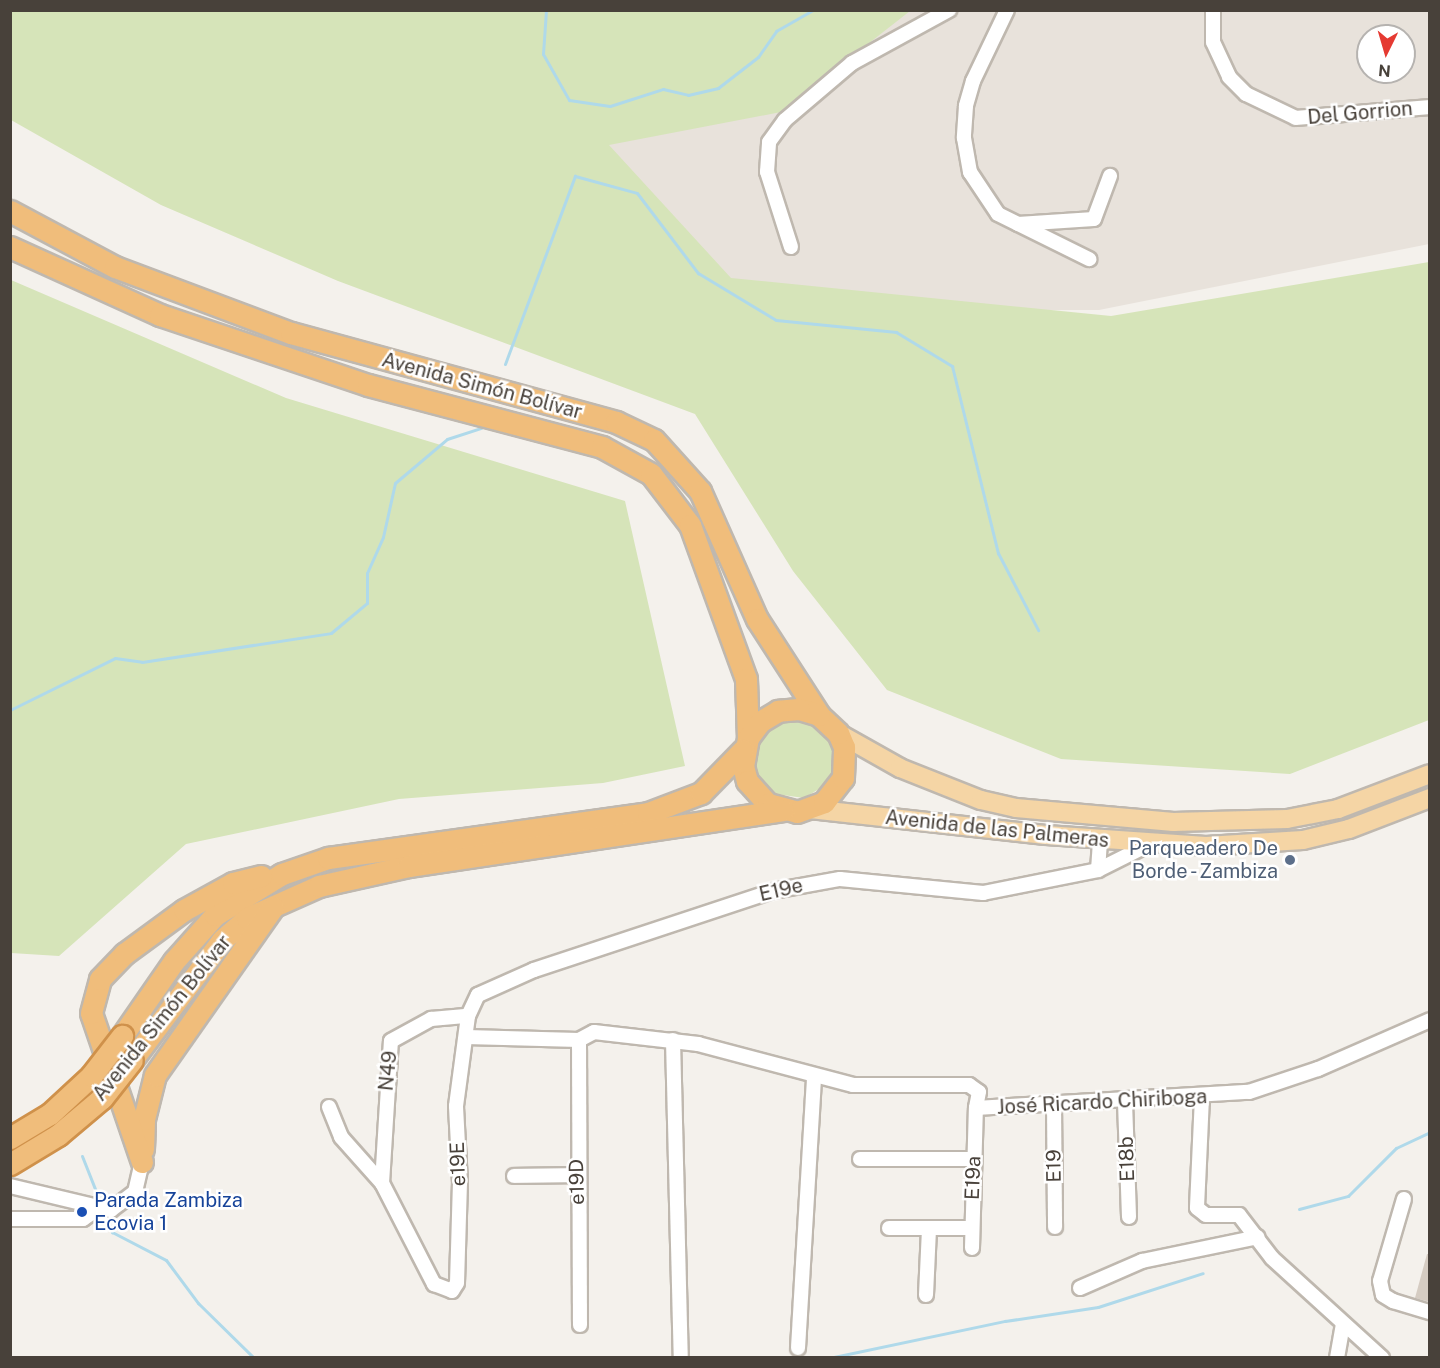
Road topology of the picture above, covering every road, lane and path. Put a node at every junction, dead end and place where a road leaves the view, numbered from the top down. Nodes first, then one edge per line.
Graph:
1 (949, 10) edge
2 (1007, 10) edge
3 (1213, 10) edge
4 (1430, 107) edge
5 (1110, 176) dead end
6 (10, 211) edge
7 (1013, 224) junction
8 (10, 247) edge
9 (791, 247) dead end
10 (1089, 259) dead end
11 (819, 715) junction
12 (838, 733) junction
13 (746, 744) junction
14 (1430, 774) edge
15 (1430, 798) edge
16 (810, 809) junction
17 (783, 810) junction
18 (832, 813) junction
19 (1100, 840) junction
20 (593, 842) junction
21 (1150, 844) junction
22 (1098, 870) junction
23 (282, 874) junction
24 (276, 903) junction
25 (468, 1016) junction
26 (1430, 1020) edge
27 (466, 1037) junction
28 (579, 1040) junction
29 (673, 1040) junction
30 (814, 1077) junction
31 (1202, 1097) junction
32 (1125, 1102) junction
33 (1054, 1106) junction
34 (329, 1107) dead end
35 (976, 1108) junction
36 (10, 1138) edge
37 (860, 1159) dead end
38 (973, 1159) junction
39 (142, 1162) junction
40 (10, 1164) edge
41 (577, 1175) junction
42 (514, 1176) dead end
43 (382, 1183) junction
44 (10, 1186) edge
45 (1404, 1199) dead end
46 (96, 1210) junction
47 (1129, 1217) dead end
48 (10, 1219) edge
49 (1055, 1227) dead end
50 (889, 1228) dead end
51 (971, 1228) junction
52 (928, 1229) junction
53 (1258, 1237) junction
54 (972, 1248) dead end
55 (1080, 1288) dead end
56 (926, 1294) dead end
57 (1430, 1312) edge
58 (580, 1325) dead end
59 (1343, 1325) junction
60 (798, 1348) dead end
61 (681, 1358) edge
62 (1337, 1358) edge
63 (1382, 1358) edge

1 - 9 street
2 - 7 street
3 - 4 street, Del Gorrion
5 - 7 street
6 - 11 highway, Avenida Simón Bolívar
7 - 10 street
8 - 13 highway, Avenida Simón Bolívar
11 - 12 highway
11 - 13 highway
12 - 14 main road, Avenida de las Palmeras
12 - 16 highway
13 - 17 highway
13 - 23 highway, Avenida Simón Bolívar
15 - 21 main road, Avenida de las Palmeras
16 - 17 highway
16 - 18 main road, Avenida de las Palmeras
17 - 20 highway, Avenida Simón Bolívar
18 - 19 main road, Avenida de las Palmeras
18 - 20 highway
19 - 21 main road, Avenida de las Palmeras
19 - 22 street
20 - 24 highway, Avenida Simón Bolívar
21 - 22 street, E19e
22 - 25 street, E19e
23 - 36 highway, Avenida Simón Bolívar, bridge
23 - 39 highway
24 - 39 highway
24 - 40 highway, Avenida Simón Bolívar, bridge
25 - 27 street, e19E
25 - 43 street, N49
26 - 31 street, José Ricardo Chiriboga
27 - 28 street, José Ricardo Chiriboga
27 - 43 street, e19E
28 - 29 street, José Ricardo Chiriboga
28 - 41 street, e19D
29 - 30 street, José Ricardo Chiriboga
29 - 61 street
30 - 35 street, José Ricardo Chiriboga
30 - 60 street
31 - 32 street, José Ricardo Chiriboga
31 - 53 street
32 - 33 street, José Ricardo Chiriboga
32 - 47 street, E18b
33 - 35 street, José Ricardo Chiriboga
33 - 49 street, E19
34 - 43 street
35 - 38 street, E19a
37 - 38 street
38 - 51 street, E19a
39 - 46 street
41 - 42 street
41 - 58 street, e19D
44 - 46 street
45 - 57 street
46 - 48 street
50 - 52 street
51 - 52 street
51 - 54 street, E19a
52 - 56 street
53 - 55 street
53 - 59 street
59 - 62 street
59 - 63 street

